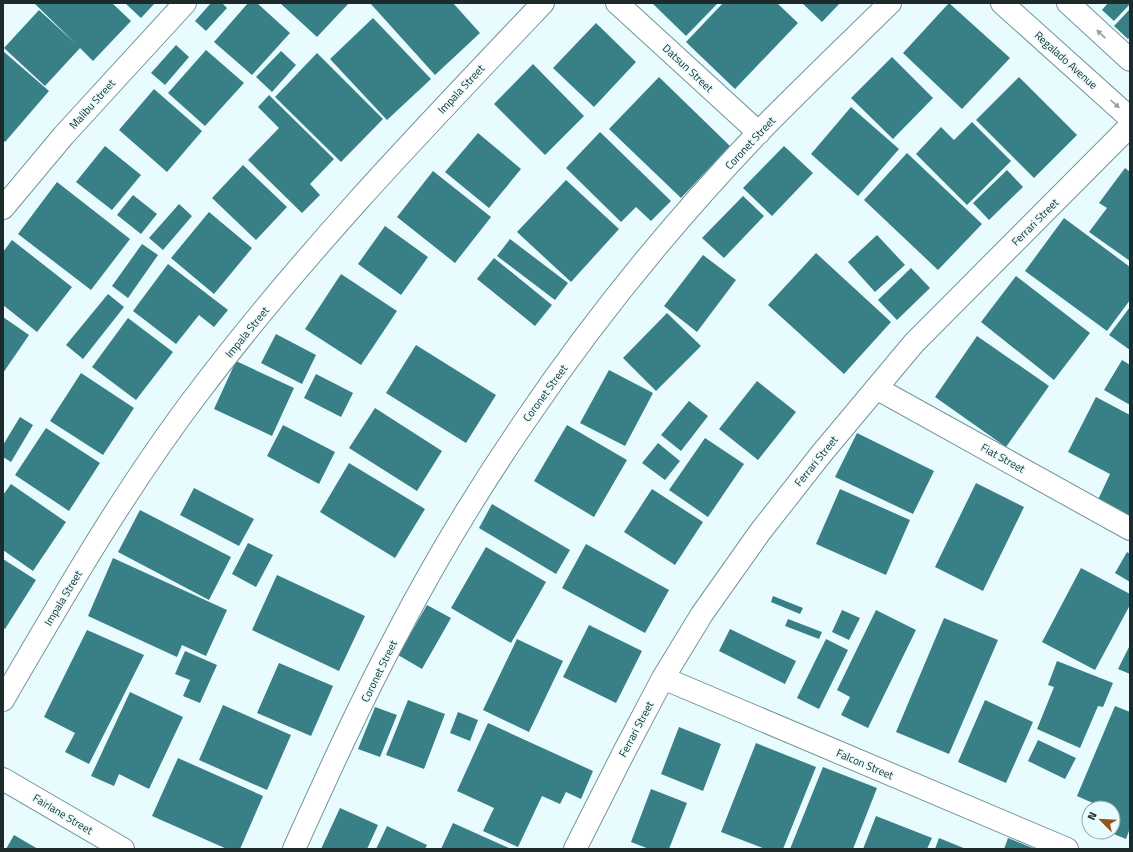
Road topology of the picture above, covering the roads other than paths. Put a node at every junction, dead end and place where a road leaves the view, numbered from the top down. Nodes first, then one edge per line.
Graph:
1 (186, 3) edge
2 (543, 3) edge
3 (617, 3) edge
4 (890, 3) edge
5 (1002, 3) edge
6 (1068, 3) edge
7 (1130, 60) edge
8 (1130, 118) edge
9 (1130, 126) edge
10 (758, 133) junction
11 (3, 208) edge
12 (876, 388) junction
13 (1130, 529) edge
14 (663, 678) junction
15 (3, 700) edge
16 (3, 779) edge
17 (123, 849) edge
18 (294, 849) edge
19 (576, 849) edge
20 (1067, 849) edge

1 - 11 street, Malibu Street
2 - 15 street, Impala Street
3 - 10 street, Datsun Street
4 - 10 street, Coronet Street
5 -> 8 street, Regalado Avenue
7 -> 6 street
9 - 12 street, Ferrari Street
10 - 18 street, Coronet Street
12 - 13 street, Fiat Street
12 - 14 street, Ferrari Street
14 - 19 street, Ferrari Street
14 - 20 street, Falcon Street
16 - 17 street, Fairlane Street

